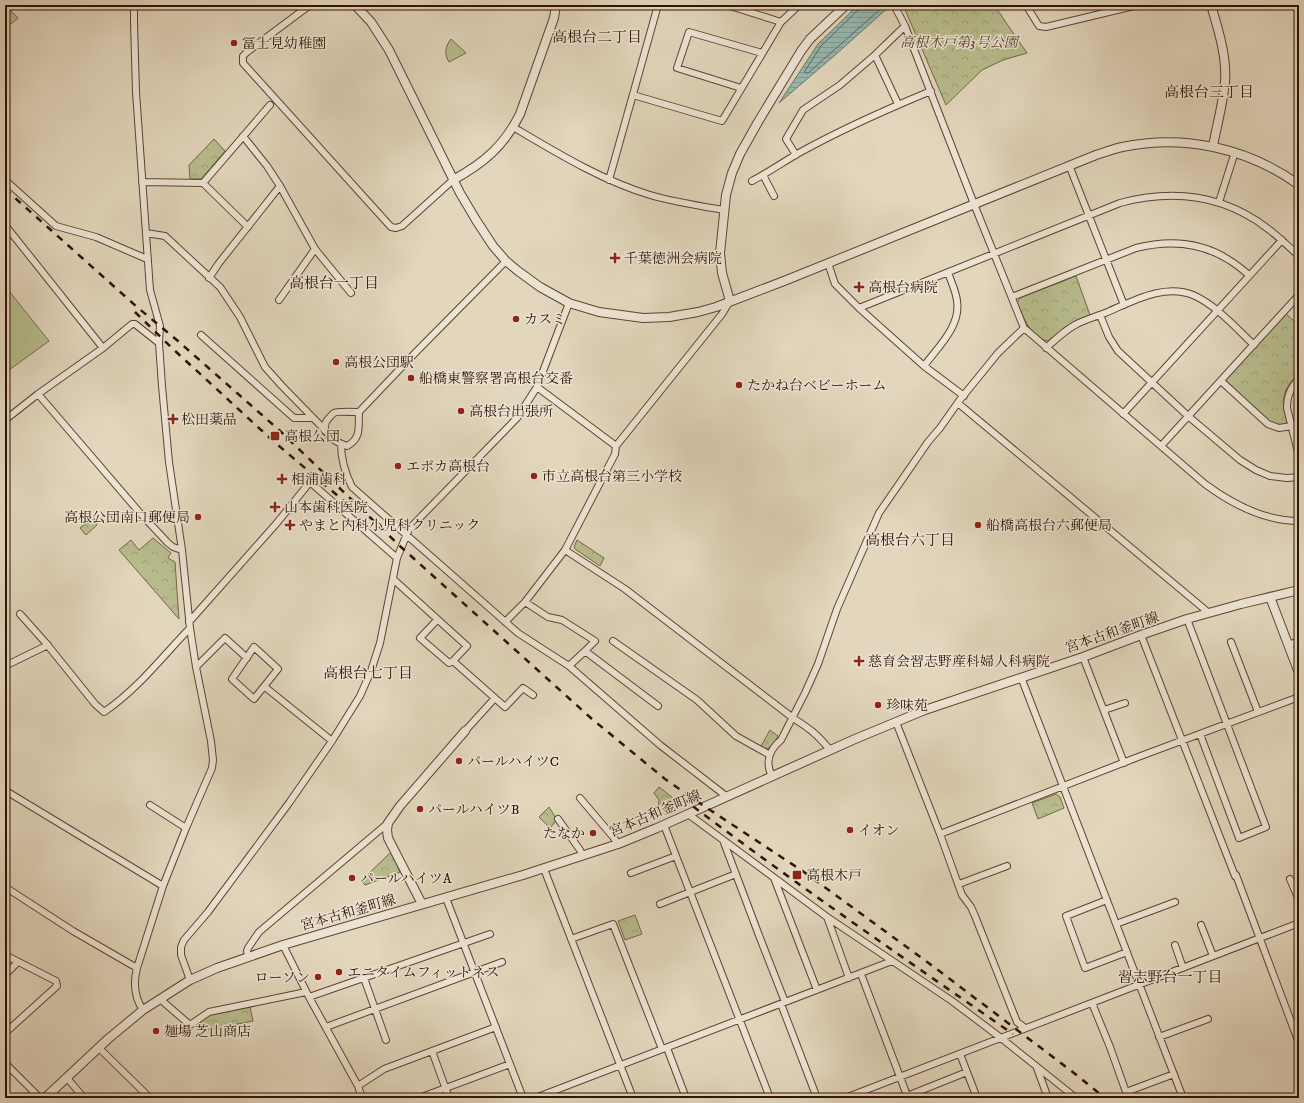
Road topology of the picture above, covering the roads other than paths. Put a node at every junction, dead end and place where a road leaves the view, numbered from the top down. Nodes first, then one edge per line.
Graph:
1 (134, 5) edge
2 (310, 5) edge
3 (355, 5) edge
4 (556, 5) edge
5 (658, 5) edge
6 (727, 5) edge
7 (799, 5) edge
8 (846, 5) edge
9 (894, 5) edge
10 (1026, 5) edge
11 (1138, 5) edge
12 (1211, 5) edge
13 (781, 22) junction
14 (905, 26) junction
15 (762, 53) junction
16 (875, 55) junction
17 (741, 88) junction
18 (931, 91) junction
19 (633, 95) junction
20 (898, 104) junction
21 (270, 105) dead end
22 (513, 127) junction
23 (243, 136) junction
24 (1213, 146) junction
25 (1235, 152) junction
26 (796, 155) junction
27 (1069, 165) junction
28 (763, 175) junction
29 (5, 180) edge
30 (453, 180) junction
31 (610, 180) junction
32 (752, 181) dead end
33 (142, 182) junction
34 (203, 183) junction
35 (1299, 185) edge
36 (280, 186) junction
37 (774, 196) dead end
38 (1219, 202) junction
39 (974, 204) junction
40 (724, 210) junction
41 (1089, 216) junction
42 (5, 225) edge
43 (248, 227) junction
44 (146, 233) junction
45 (1282, 240) junction
46 (315, 250) junction
47 (994, 253) junction
48 (1299, 256) edge
49 (147, 259) junction
50 (1106, 260) junction
51 (506, 261) junction
52 (828, 263) junction
53 (948, 272) junction
54 (1249, 275) junction
55 (209, 278) junction
56 (351, 294) dead end
57 (1299, 295) edge
58 (1012, 297) junction
59 (279, 300) dead end
60 (730, 301) junction
61 (569, 303) junction
62 (1124, 305) junction
63 (859, 308) junction
64 (1217, 311) junction
65 (1100, 315) junction
66 (1024, 328) junction
67 (202, 335) dead end
68 (159, 343) junction
69 (1254, 344) junction
70 (103, 348) junction
71 (1046, 348) junction
72 (924, 366) junction
73 (1299, 378) edge
74 (1221, 381) junction
75 (1151, 382) junction
76 (537, 387) junction
77 (38, 394) junction
78 (962, 399) junction
79 (359, 412) junction
80 (347, 413) junction
81 (1123, 414) junction
82 (1188, 416) junction
83 (313, 418) junction
84 (5, 420) edge
85 (358, 420) junction
86 (1292, 426) junction
87 (324, 429) junction
88 (344, 445) junction
89 (616, 446) junction
90 (1161, 446) junction
91 (1299, 456) edge
92 (1299, 477) edge
93 (1299, 521) edge
94 (406, 533) junction
95 (182, 550) junction
96 (565, 550) junction
97 (397, 558) junction
98 (393, 579) junction
99 (1299, 590) edge
100 (1270, 597) junction
101 (525, 602) junction
102 (1209, 613) junction
103 (20, 614) dead end
104 (1187, 619) junction
105 (437, 620) junction
106 (505, 622) junction
107 (189, 625) junction
108 (1141, 634) junction
109 (613, 641) dead end
110 (1299, 641) edge
111 (1231, 642) dead end
112 (1288, 645) junction
113 (48, 646) junction
114 (585, 651) junction
115 (1083, 656) junction
116 (247, 658) junction
117 (453, 661) junction
118 (5, 666) edge
119 (569, 666) junction
120 (196, 667) junction
121 (1299, 673) edge
122 (1021, 677) junction
123 (264, 687) junction
124 (533, 695) dead end
125 (1299, 697) edge
126 (495, 698) junction
127 (1125, 702) dead end
128 (658, 706) dead end
129 (1104, 710) junction
130 (1258, 712) junction
131 (792, 718) junction
132 (896, 722) junction
133 (1227, 724) junction
134 (464, 731) joint
135 (1200, 734) junction
136 (332, 741) junction
137 (1182, 741) junction
138 (830, 750) junction
139 (770, 755) junction
140 (1124, 763) junction
141 (772, 776) junction
142 (1063, 787) junction
143 (6, 791) dead end
144 (726, 796) junction
145 (580, 798) dead end
146 (150, 805) dead end
147 (688, 814) junction
148 (558, 819) dead end
149 (388, 823) junction
150 (664, 825) junction
151 (186, 828) junction
152 (940, 834) junction
153 (723, 840) junction
154 (618, 844) junction
155 (583, 856) junction
156 (676, 856) junction
157 (1007, 866) dead end
158 (544, 869) junction
159 (632, 873) dead end
160 (736, 874) junction
161 (774, 877) junction
162 (1290, 878) dead end
163 (959, 884) junction
164 (164, 886) junction
165 (5, 887) edge
166 (690, 892) junction
167 (447, 900) junction
168 (1107, 900) junction
169 (1299, 900) edge
170 (1175, 902) dead end
171 (422, 904) junction
172 (660, 904) dead end
173 (827, 917) junction
174 (1299, 923) edge
175 (1116, 924) junction
176 (1201, 925) dead end
177 (490, 934) dead end
178 (1260, 938) junction
179 (571, 939) junction
180 (464, 943) junction
181 (283, 945) junction
182 (1175, 945) dead end
183 (1127, 952) junction
184 (5, 955) edge
185 (248, 956) junction
186 (1213, 956) junction
187 (18, 962) junction
188 (502, 962) dead end
189 (892, 962) junction
190 (137, 968) junction
191 (1183, 968) junction
192 (475, 972) junction
193 (861, 974) junction
194 (5, 975) edge
195 (364, 978) junction
196 (849, 978) junction
197 (190, 980) junction
198 (1140, 984) junction
199 (817, 990) junction
200 (308, 995) junction
201 (160, 999) junction
202 (783, 1003) junction
203 (1092, 1003) junction
204 (375, 1009) junction
205 (143, 1010) junction
206 (1208, 1019) dead end
207 (740, 1020) junction
208 (326, 1027) junction
209 (496, 1027) junction
210 (1025, 1028) junction
211 (5, 1033) edge
212 (1160, 1037) junction
213 (1001, 1038) junction
214 (386, 1040) dead end
215 (1299, 1043) edge
216 (99, 1048) junction
217 (665, 1048) junction
218 (432, 1051) junction
219 (960, 1054) junction
220 (5, 1062) edge
221 (510, 1064) junction
222 (620, 1065) junction
223 (1036, 1066) junction
224 (967, 1072) junction
225 (1174, 1074) junction
226 (900, 1077) junction
227 (67, 1078) junction
228 (358, 1086) junction
229 (445, 1088) junction
230 (908, 1097) edge
231 (40, 1098) edge
232 (45, 1098) edge
233 (84, 1098) edge
234 (150, 1098) edge
235 (362, 1098) edge
236 (419, 1098) edge
237 (449, 1098) edge
238 (523, 1098) edge
239 (536, 1098) edge
240 (633, 1098) edge
241 (686, 1098) edge
242 (770, 1098) edge
243 (817, 1098) edge
244 (845, 1098) edge
245 (977, 1098) edge
246 (1048, 1098) edge
247 (1076, 1098) edge
248 (1183, 1098) edge

1 - 33 street
2 - 30 street
3 - 30 street
4 - 22 street
5 - 19 street
6 - 13 street
7 - 13 street
8 - 40 street
9 - 14 street
10 - 11 street
12 - 24 street
13 - 15 street
14 - 16 street
14 - 18 street
15 - 17 street
15 - 17 street
16 - 20 street
16 - 26 street
17 - 19 street
18 - 20 street
18 - 39 street
19 - 31 street
20 - 26 street
21 - 23 street
22 - 30 street
22 - 31 street
23 - 34 street
23 - 36 street
24 - 25 street
24 - 27 street
25 - 35 street
25 - 38 street
26 - 28 street
27 - 39 street
27 - 41 street
28 - 32 street
28 - 37 street
29 - 49 street
30 - 51 street
31 - 40 street
33 - 34 street
33 - 44 street
34 - 43 street
36 - 43 street
36 - 46 street
38 - 41 street
38 - 45 street
39 - 47 street
39 - 52 street
40 - 60 street
41 - 47 street
41 - 50 street
42 - 70 street
43 - 55 street
44 - 49 street
44 - 55 street
45 - 48 street
45 - 54 street
46 - 56 street
46 - 59 street
47 - 53 street
47 - 58 street
49 - 68 street
50 - 54 street
50 - 58 street
50 - 62 street
51 - 61 street
51 - 79 street
52 - 60 street
52 - 63 street
53 - 63 street
53 - 72 street
54 - 64 street
55 - 83 street
57 - 69 street
58 - 66 street
60 - 61 street
60 - 89 street
61 - 76 street
62 - 64 street
62 - 65 street
63 - 72 street
64 - 69 street
64 - 75 street
65 - 71 street
65 - 75 street
66 - 71 street
66 - 78 street
67 - 83 street
68 - 70 street
68 - 95 street
69 - 74 street
70 - 77 street
71 - 81 street
72 - 78 street
73 - 86 street
74 - 82 street
74 - 86 street
75 - 81 street
75 - 82 street
76 - 89 street
76 - 94 street
77 - 84 street
77 - 95 street
78 - 102 street
78 - 131 street
79 - 80 street
79 - 85 street
80 - 85 street
80 - 87 street
81 - 90 street
82 - 90 street
82 - 92 street
83 - 87 street
85 - 88 street
86 - 91 street
87 - 88 street
88 - 94 street
89 - 96 street
90 - 93 street
94 - 97 street
94 - 106 street
95 - 107 street
96 - 101 street
96 - 131 street
97 - 98 street
97 - 107 street
98 - 105 street
98 - 136 street
99 - 100 street, 宮本古和釜町線
100 - 102 street, 宮本古和釜町線
100 - 112 street
101 - 106 street
101 - 114 street
102 - 104 street, 宮本古和釜町線
103 - 113 street
104 - 108 street, 宮本古和釜町線
104 - 133 street
105 - 117 street
105 - 117 street
106 - 119 street
107 - 113 street
107 - 120 street
108 - 115 street, 宮本古和釜町線
108 - 137 street
109 - 139 street
110 - 112 street
111 - 130 street
112 - 121 street
113 - 118 street
114 - 119 street
114 - 128 street
115 - 122 street, 宮本古和釜町線
115 - 129 street
116 - 120 street
116 - 123 street
116 - 123 street
117 - 126 street
119 - 144 street
120 - 151 street
122 - 132 street, 宮本古和釜町線
122 - 142 street
123 - 136 street
124 - 126 street
125 - 130 street
126 - 134 street
127 - 129 street
129 - 140 street
130 - 133 street
131 - 138 street
131 - 139 street
132 - 138 street, 宮本古和釜町線
132 - 152 street
133 - 135 street
133 - 135 street
134 - 149 street
135 - 137 street
136 - 197 street
137 - 140 street
137 - 178 street
138 - 141 street, 宮本古和釜町線
139 - 141 street
140 - 142 street
141 - 144 street, 宮本古和釜町線
142 - 152 street
142 - 168 street
143 - 164 street
144 - 147 street, 宮本古和釜町線
145 - 154 street
146 - 151 street
147 - 150 street, 宮本古和釜町線
147 - 153 street
148 - 155 street
149 - 171 street
149 - 185 street
150 - 154 street, 宮本古和釜町線
150 - 156 street
151 - 164 street
152 - 163 street
153 - 160 street
153 - 161 street
154 - 155 street, 宮本古和釜町線
155 - 158 street, 宮本古和釜町線
156 - 159 street
156 - 166 street
157 - 163 street
158 - 167 street, 宮本古和釜町線
158 - 179 street
160 - 166 street
160 - 202 street
161 - 173 street
161 - 199 street
162 - 169 street
163 - 210 street
164 - 190 street
165 - 190 street
166 - 172 street
166 - 207 street
167 - 171 street, 宮本古和釜町線
167 - 180 street
168 - 175 street
168 - 183 street
170 - 175 street
171 - 181 street, 宮本古和釜町線
173 - 189 street
173 - 196 street
174 - 178 street
175 - 183 street
176 - 186 street
177 - 180 street
178 - 186 street
178 - 215 street
179 - 217 street
179 - 222 street
180 - 192 street
180 - 195 street
181 - 185 street, 宮本古和釜町線
181 - 200 street
182 - 191 street
183 - 198 street
184 - 187 street
185 - 197 street, 宮本古和釜町線
186 - 191 street
187 - 194 street
187 - 211 street
188 - 192 street
189 - 193 street
189 - 213 street
190 - 205 street
191 - 198 street
192 - 204 street
192 - 209 street
193 - 196 street
193 - 226 street
195 - 200 street
195 - 204 street
196 - 199 street
197 - 201 street, 宮本古和釜町線
198 - 203 street
198 - 212 street
199 - 202 street
200 - 201 street
200 - 208 street
201 - 205 street, 宮本古和釜町線
202 - 207 street
202 - 243 street
203 - 210 street
203 - 225 street
204 - 208 street
204 - 214 street
205 - 216 street, 宮本古和釜町線
206 - 212 street
207 - 217 street
207 - 242 street
208 - 228 street
209 - 218 street
209 - 221 street
210 - 213 street
212 - 225 street
213 - 219 street
213 - 223 street
216 - 227 street, 宮本古和釜町線
216 - 234 street
217 - 222 street
217 - 241 street
218 - 228 street
218 - 229 street
219 - 224 street
219 - 226 street
220 - 231 street
221 - 229 street
221 - 238 street
222 - 239 street
222 - 240 street
223 - 246 street
223 - 247 street
224 - 230 street
224 - 245 street
225 - 248 street
226 - 230 street
226 - 244 street
227 - 232 street, 宮本古和釜町線
227 - 233 street
228 - 235 street
229 - 236 street
229 - 237 street

